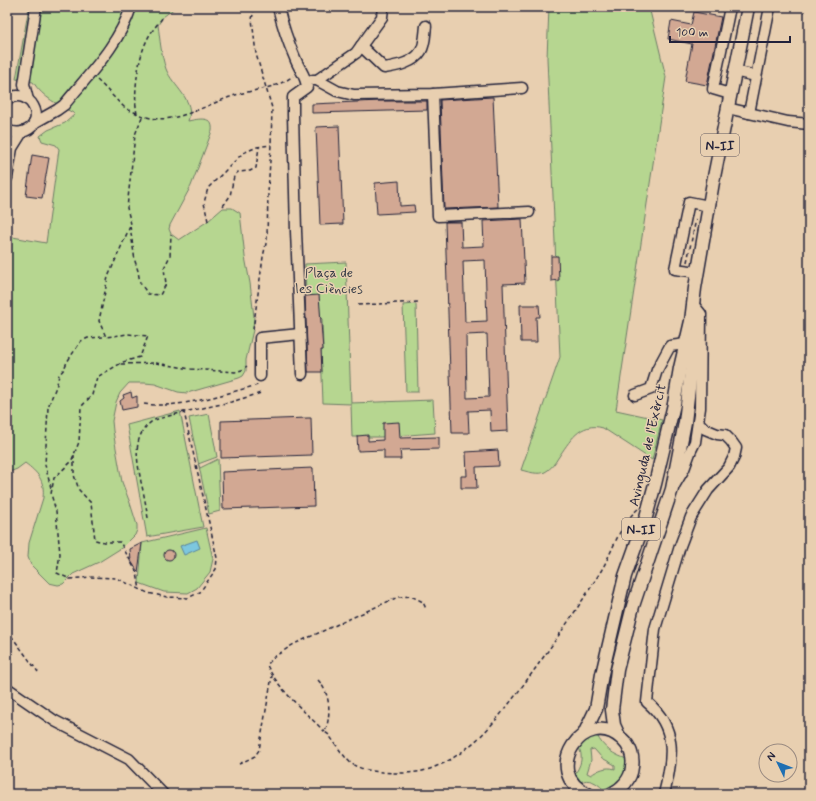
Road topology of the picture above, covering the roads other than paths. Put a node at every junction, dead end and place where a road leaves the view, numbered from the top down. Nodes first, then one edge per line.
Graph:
1 (36, 7) edge
2 (132, 7) edge
3 (278, 7) edge
4 (383, 7) edge
5 (730, 7) edge
6 (748, 7) edge
7 (770, 7) edge
8 (426, 26) dead end
9 (361, 46) junction
10 (734, 71) junction
11 (756, 76) junction
12 (25, 78) junction
13 (317, 80) junction
14 (307, 84) junction
15 (522, 88) dead end
16 (433, 94) junction
17 (730, 94) junction
18 (12, 98) edge
19 (30, 102) junction
20 (727, 108) junction
21 (57, 110) junction
22 (749, 113) junction
23 (34, 123) junction
24 (809, 124) edge
25 (7, 130) edge
26 (22, 132) junction
27 (12, 148) junction
28 (7, 178) edge
29 (704, 205) junction
30 (529, 212) dead end
31 (692, 271) junction
32 (693, 304) junction
33 (691, 321) junction
34 (300, 334) junction
35 (686, 344) junction
36 (302, 374) dead end
37 (260, 380) road end
38 (635, 395) dead end
39 (698, 422) junction
40 (717, 434) junction
41 (695, 442) junction
42 (672, 489) junction
43 (7, 688) edge
44 (584, 734) junction
45 (619, 736) junction
46 (585, 793) edge
47 (614, 793) edge
48 (163, 794) edge
49 (664, 794) edge

1 - 12 street
2 - 21 street
3 - 14 street
4 - 9 street
5 - 17 street
6 - 10 main road, Avinguda de l'Exèrcit / N-II
7 - 11 street
8 - 9 street
9 - 13 street
10 - 11 street
10 - 17 main road, Avinguda de l'Exèrcit / N-II
11 - 22 street
12 - 18 street
12 - 19 street
13 - 14 street
13 - 16 street
14 - 34 street
15 - 16 street
16 - 30 street
17 - 20 main road, Avinguda de l'Exèrcit / N-II
18 - 19 street
19 - 21 street
19 - 23 street
20 - 22 street
20 - 29 main road, Avinguda de l'Exèrcit / N-II
21 - 23 street
22 - 24 street
23 - 26 street
25 - 26 street
25 - 27 street
26 - 27 street
27 - 28 street
29 - 31 main road, Avinguda de l'Exèrcit / N-II
29 - 31 street
31 - 32 main road, Avinguda de l'Exèrcit / N-II
32 - 33 main road, Avinguda de l'Exèrcit / N-II
32 - 39 street
33 - 35 main road, Avinguda de l'Exèrcit / N-II
33 - 42 main road, Avinguda de l'Exèrcit / N-II
34 - 36 street
34 - 37 street
35 - 38 street
35 - 44 main road, Avinguda de l'Exèrcit / N-II
39 - 40 street
39 - 41 street
40 - 41 street
40 - 49 street
41 - 42 street
42 - 45 main road, Avinguda de l'Exèrcit / N-II
43 - 48 street
44 - 45 main road
44 - 46 main road, N-II
45 - 47 main road, N-II

